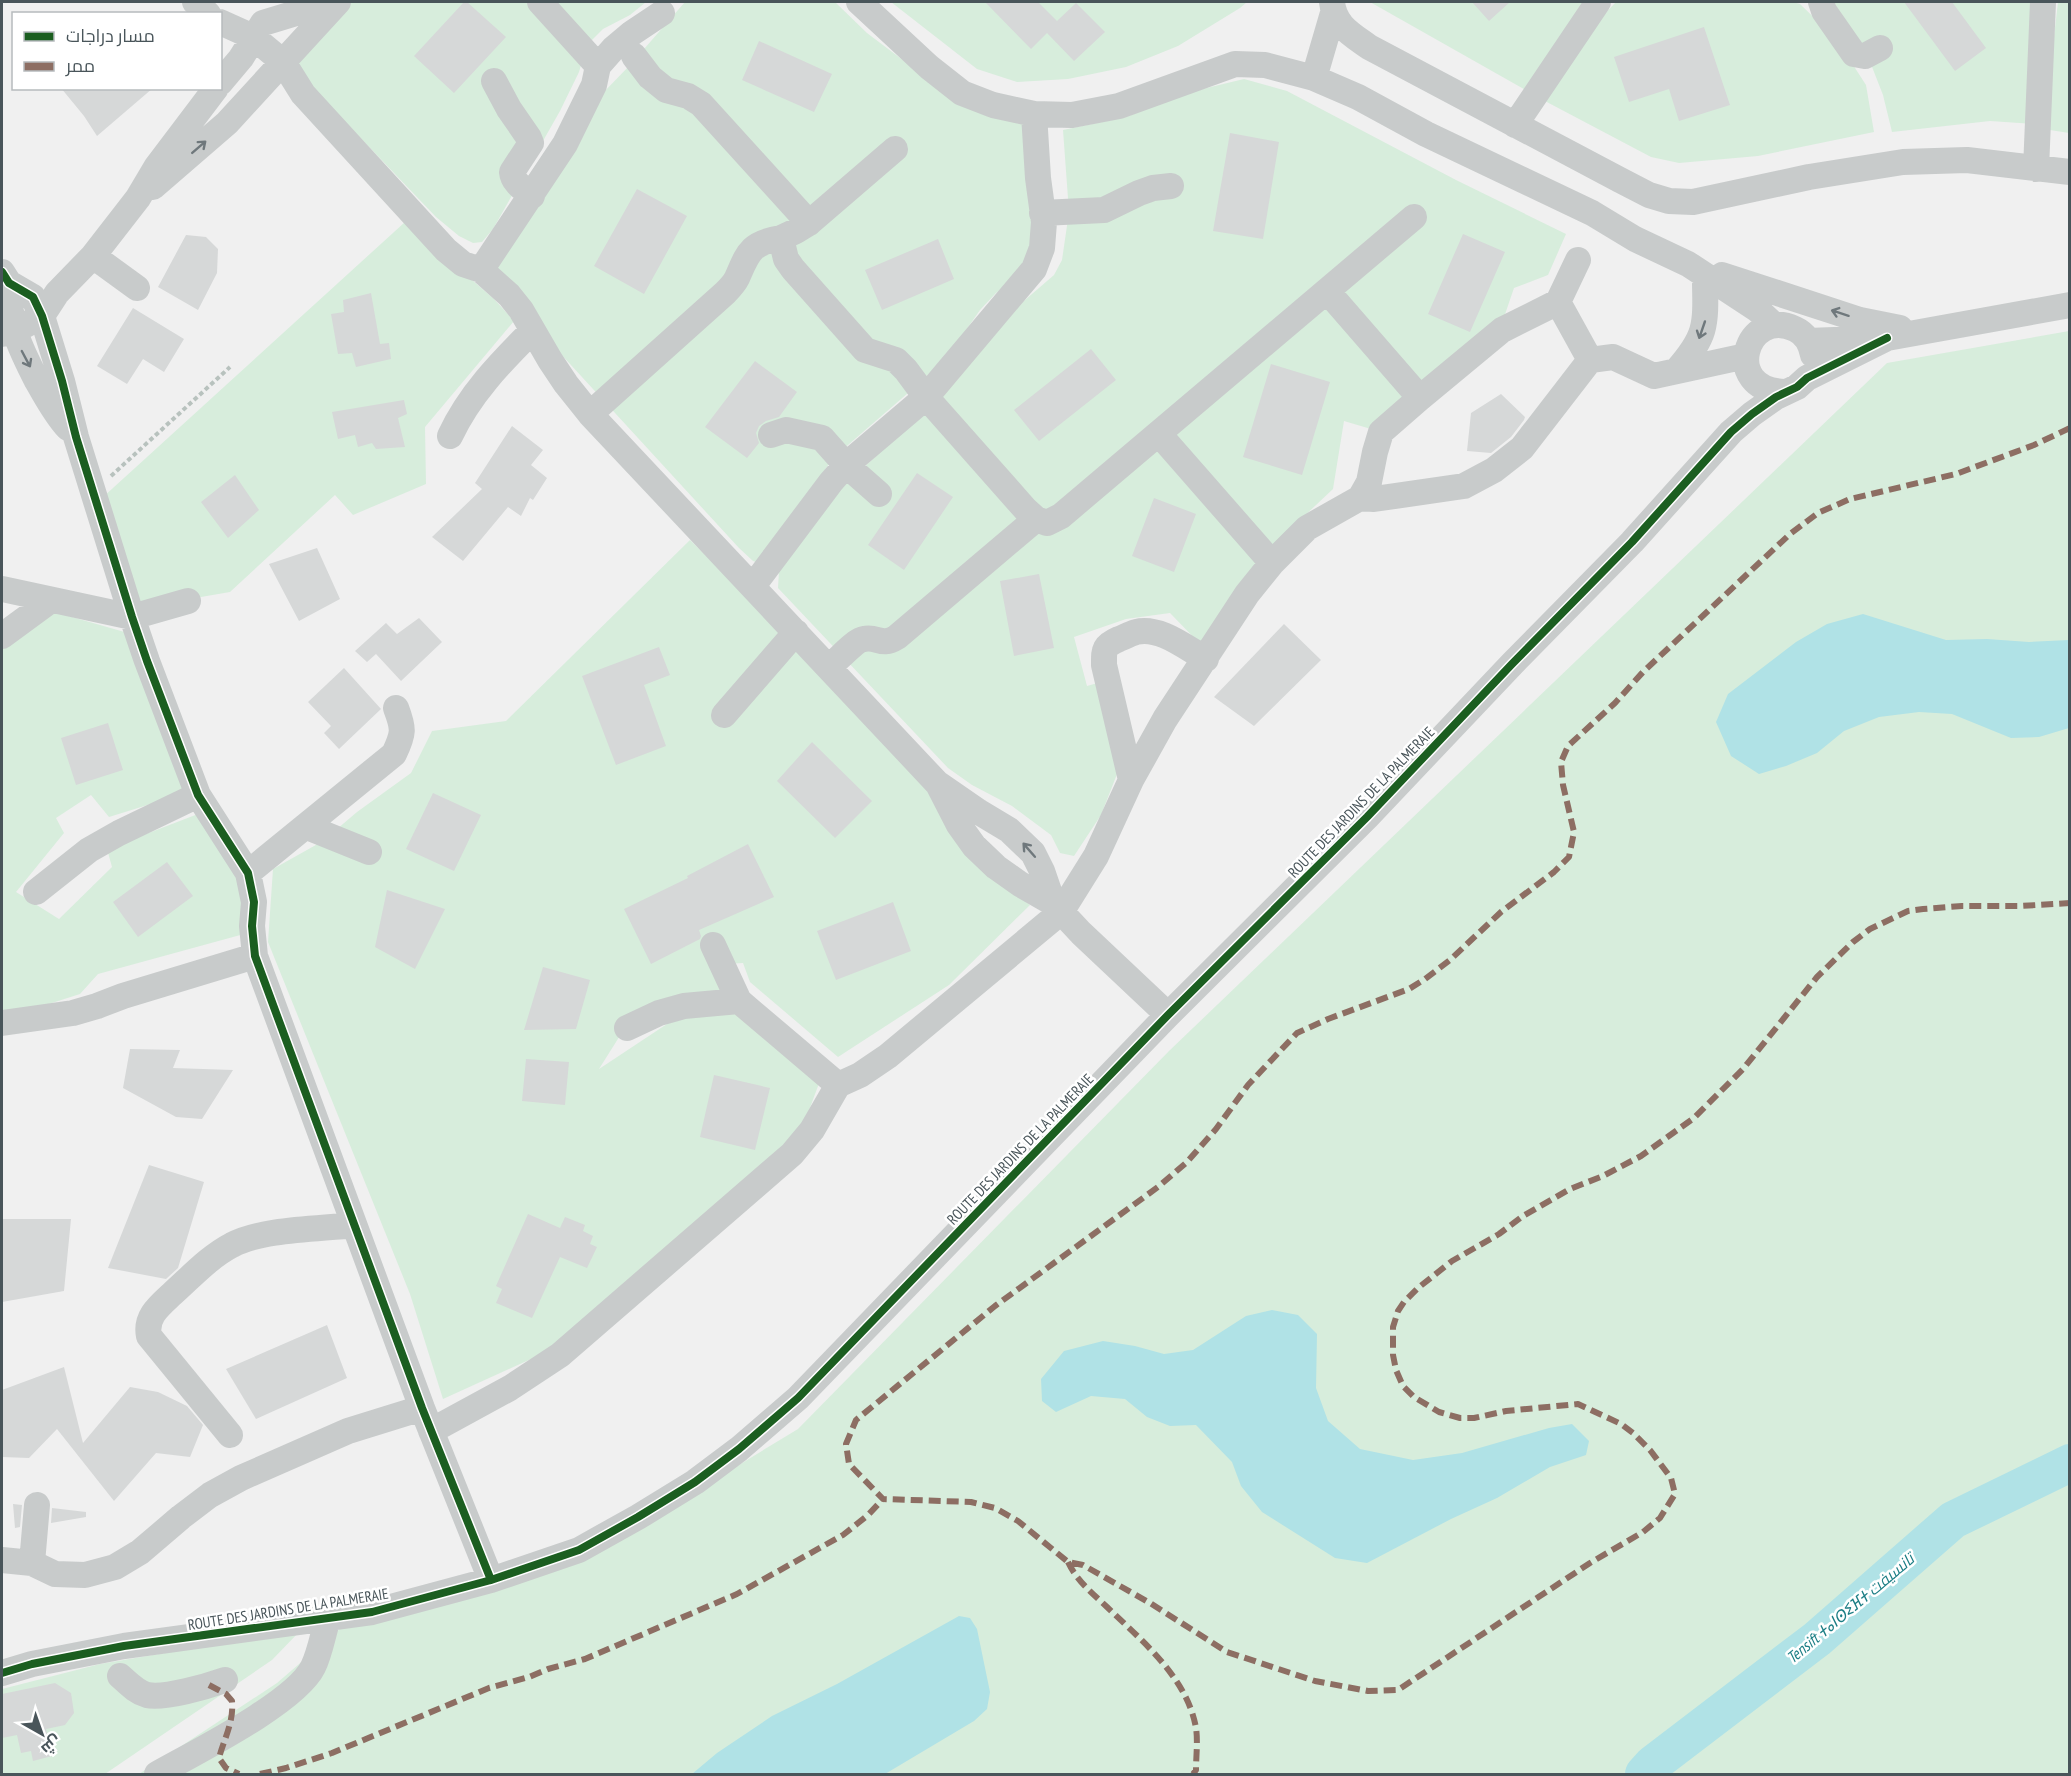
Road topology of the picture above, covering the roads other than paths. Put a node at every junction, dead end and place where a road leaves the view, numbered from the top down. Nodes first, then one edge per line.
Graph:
1 (332, 2) edge
2 (338, 2) edge
3 (540, 2) edge
4 (859, 2) edge
5 (1599, 2) edge
6 (1819, 2) edge
7 (2043, 2) edge
8 (667, 7) edge
9 (1333, 7) edge
10 (222, 22) edge
11 (222, 28) edge
12 (255, 30) edge
13 (1880, 48) dead end
14 (634, 56) junction
15 (284, 62) junction
16 (596, 76) junction
17 (1314, 78) junction
18 (222, 80) edge
19 (267, 81) junction
20 (494, 81) dead end
21 (214, 90) edge
22 (303, 94) junction
23 (1034, 114) junction
24 (1515, 125) junction
25 (896, 149) dead end
26 (2037, 169) junction
27 (2070, 172) edge
28 (1171, 186) dead end
29 (532, 196) junction
30 (138, 198) junction
31 (1042, 213) junction
32 (1414, 217) dead end
33 (809, 223) junction
34 (781, 238) junction
35 (93, 256) junction
36 (1578, 260) dead end
37 (1688, 264) junction
38 (481, 270) junction
39 (1705, 284) junction
40 (137, 288) dead end
41 (1327, 291) junction
42 (44, 302) junction
43 (1557, 302) junction
44 (2070, 305) edge
45 (6, 306) edge
46 (1774, 326) junction
47 (532, 331) junction
48 (1917, 333) junction
49 (1887, 338) junction
50 (1808, 340) junction
51 (1749, 358) junction
52 (1590, 360) junction
53 (1677, 370) junction
54 (1807, 378) junction
55 (1785, 392) junction
56 (926, 397) junction
57 (1420, 398) junction
58 (590, 414) junction
59 (1731, 432) junction
60 (1159, 434) junction
61 (771, 435) dead end
62 (450, 436) dead end
63 (76, 437) junction
64 (846, 465) junction
65 (879, 494) dead end
66 (1360, 498) junction
67 (1036, 519) junction
68 (1272, 563) junction
69 (753, 586) junction
70 (2, 589) edge
71 (51, 600) junction
72 (188, 602) dead end
73 (132, 618) junction
74 (796, 632) junction
75 (2, 636) edge
76 (1206, 659) junction
77 (829, 667) junction
78 (396, 708) dead end
79 (724, 715) dead end
80 (1131, 780) junction
81 (937, 783) junction
82 (198, 795) junction
83 (307, 827) junction
84 (369, 852) dead end
85 (248, 873) junction
86 (36, 892) dead end
87 (1057, 907) junction
88 (713, 945) dead end
89 (255, 956) junction
90 (739, 1001) junction
91 (1168, 1015) junction
92 (2, 1023) edge
93 (627, 1028) dead end
94 (838, 1085) junction
95 (354, 1225) junction
96 (427, 1419) junction
97 (230, 1435) dead end
98 (37, 1505) dead end
99 (2, 1560) edge
100 (32, 1563) junction
101 (491, 1580) junction
102 (328, 1618) junction
103 (124, 1647) junction
104 (90, 1653) junction
105 (2, 1673) edge
106 (120, 1676) junction
107 (225, 1680) dead end
108 (157, 1774) edge

1 - 12 street
2 - 15 street
3 - 16 street
4 - 23 street
5 - 24 street
6 - 13 street
7 - 26 street
8 - 14 street
8 - 16 street
9 - 17 street
9 - 24 street
10 - 12 street
11 - 12 street
12 - 15 street
12 - 18 street
12 - 19 street
14 - 16 street
14 - 33 street
15 - 19 street
15 - 22 street
16 - 29 street
17 - 23 street
17 - 37 street
19 - 22 street
30 -> 19 street
20 - 29 street
21 - 30 street
22 - 38 street
23 - 31 street
24 - 26 street
25 - 33 street
26 - 27 street
28 - 31 street
29 - 38 street
30 - 35 street
31 - 56 street
32 - 41 street
33 - 34 street
34 - 56 street
34 - 58 street
35 - 40 street
35 - 42 street
36 - 43 street
37 - 39 street
37 - 46 street
48 -> 37 street
38 - 47 street
39 - 51 street
39 -> 53 street
41 - 57 street
41 - 60 street
42 - 45 street
42 - 45 street
42 - 63 street
43 - 52 street
43 - 57 street
44 - 48 street, ROUTE DES JARDINS DE LA PALMERAIE
45 -> 63 street
46 - 50 street
46 - 51 street
47 - 58 street
47 - 62 street
48 - 49 street, ROUTE DES JARDINS DE LA PALMERAIE
49 - 50 street, ROUTE DES JARDINS DE LA PALMERAIE
49 - 54 street, ROUTE DES JARDINS DE LA PALMERAIE
50 - 54 street
51 - 53 street
51 - 55 street
51 - 59 street, ROUTE DES JARDINS DE LA PALMERAIE
52 - 53 street
52 - 66 street
54 - 55 street, ROUTE DES JARDINS DE LA PALMERAIE
55 - 59 street, ROUTE DES JARDINS DE LA PALMERAIE
56 - 64 street
56 - 67 street
57 - 66 street
58 - 69 street
59 - 91 street, ROUTE DES JARDINS DE LA PALMERAIE
60 - 67 street
60 - 68 street
61 - 64 street
63 - 73 street
64 - 65 street
64 - 69 street
66 - 68 street
67 - 77 street
68 - 76 street
69 - 74 street
70 - 71 street
71 - 73 street
71 - 75 street
72 - 73 street
73 - 82 street
74 - 77 street
74 - 79 street
76 - 80 street
76 - 80 street
77 - 81 street
78 - 83 street
80 - 87 street
81 - 87 street
87 -> 81 street
82 - 85 street
82 - 86 street
83 - 84 street
83 - 85 street
85 - 89 street
87 - 91 street
87 - 94 street
88 - 90 street
89 - 92 street
89 - 95 street
90 - 93 street
90 - 94 street
91 - 101 street, ROUTE DES JARDINS DE LA PALMERAIE
94 - 96 street
95 - 96 street
95 - 97 street
96 - 100 street
96 - 101 street
98 - 100 street
99 - 100 street
101 - 102 street, ROUTE DES JARDINS DE LA PALMERAIE
102 - 103 street, ROUTE DES JARDINS DE LA PALMERAIE
102 - 108 street
103 - 104 street, ROUTE DES JARDINS DE LA PALMERAIE
103 - 106 street
104 - 105 street, ROUTE DES JARDINS DE LA PALMERAIE
104 - 106 street
106 - 107 street

